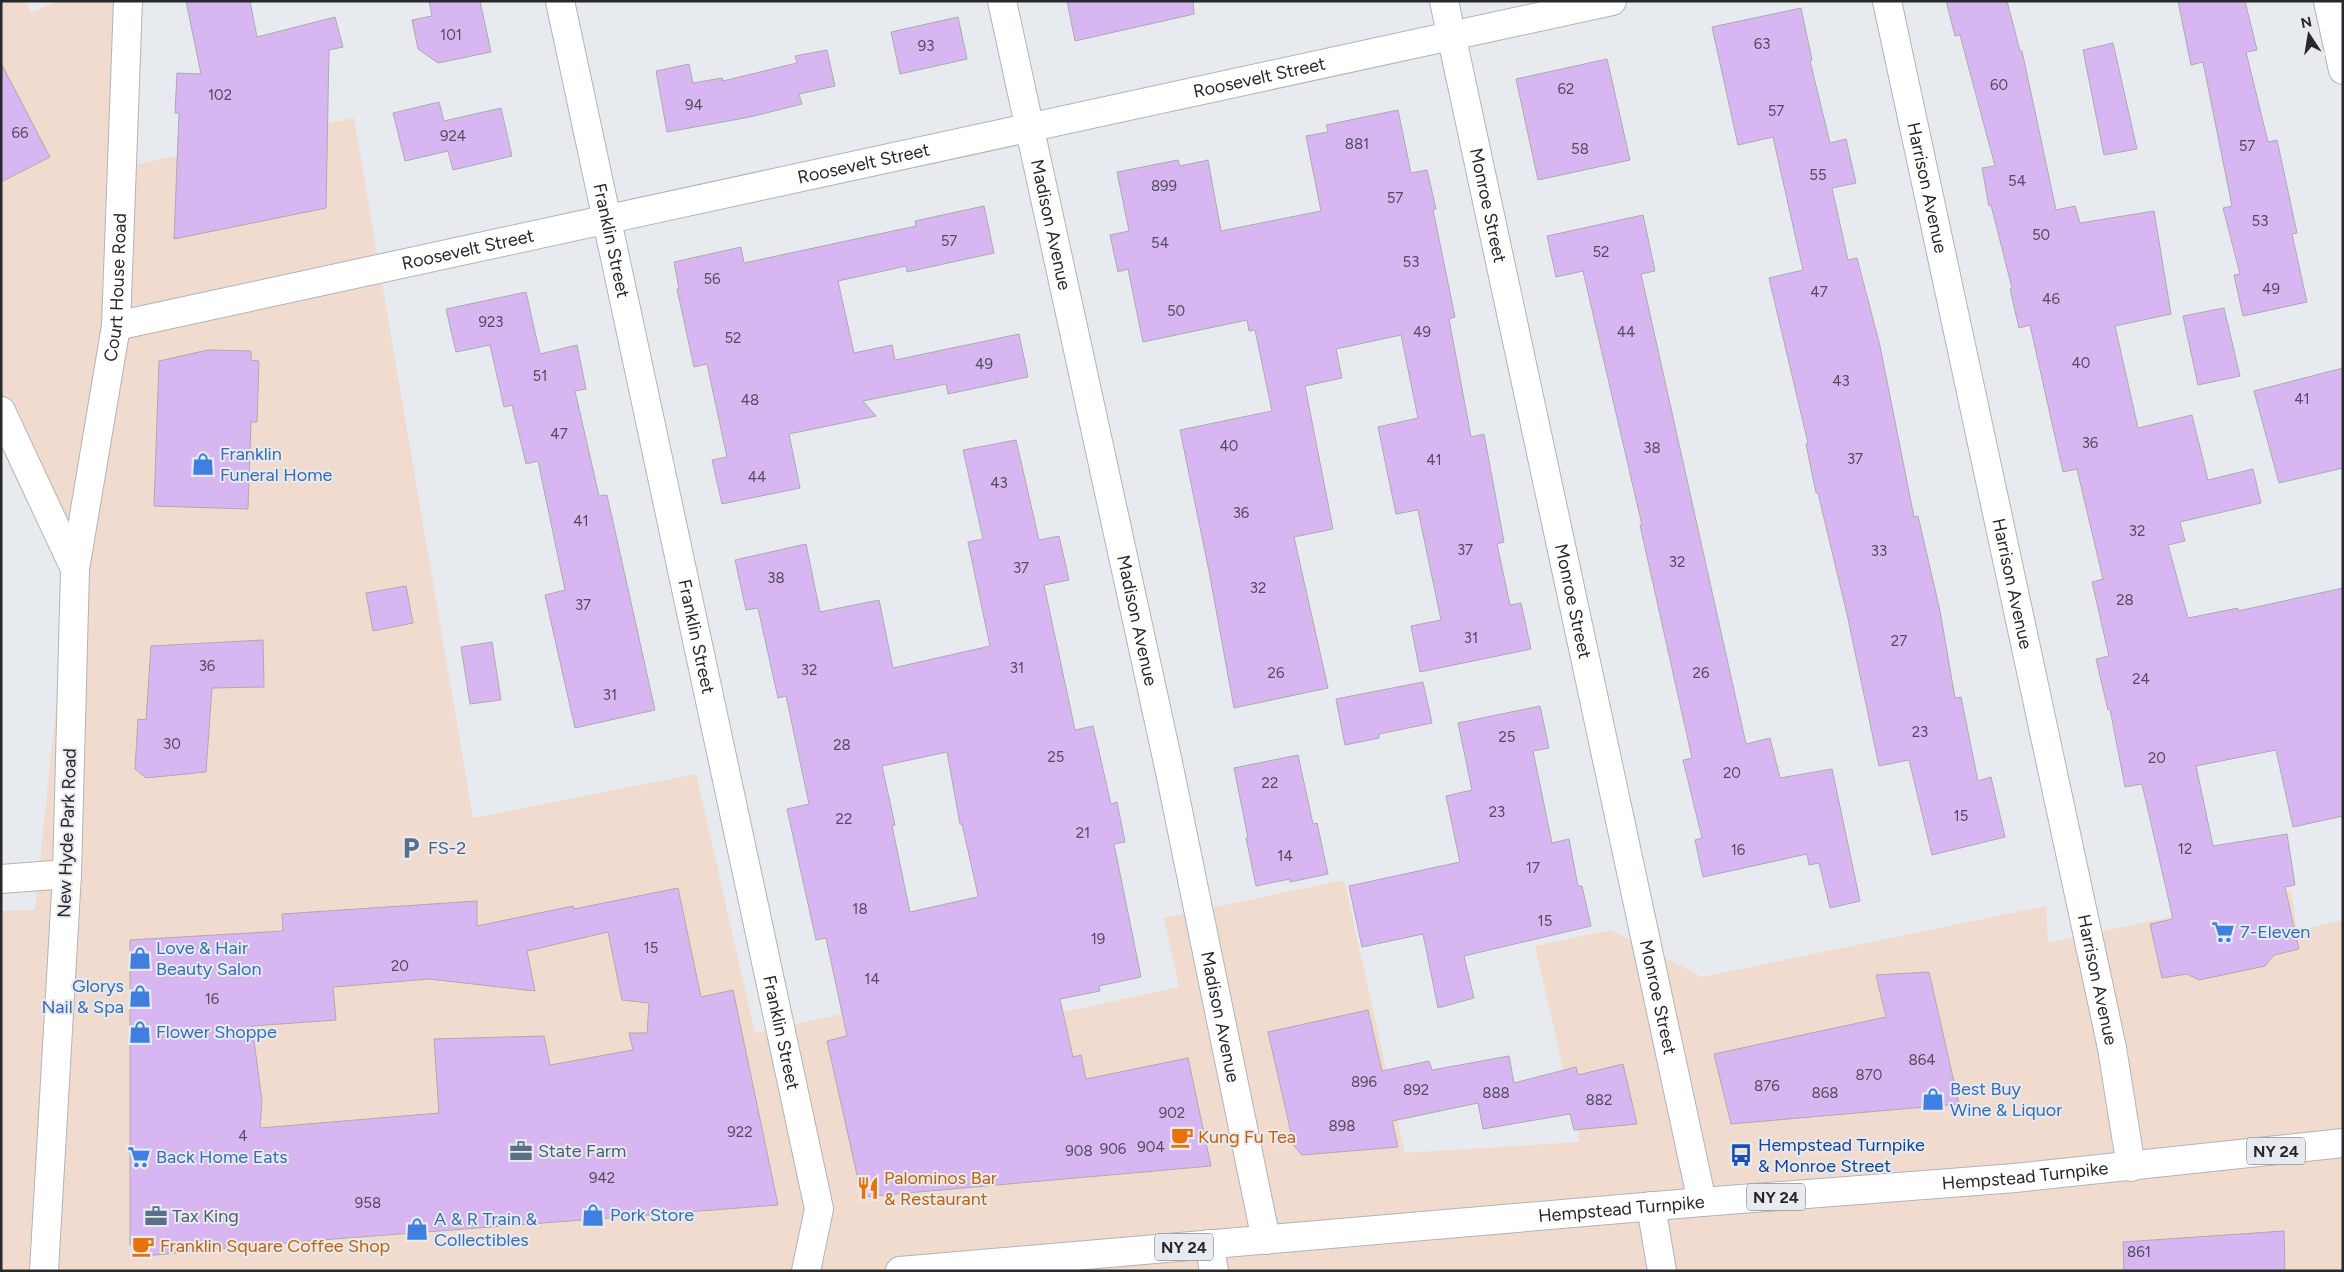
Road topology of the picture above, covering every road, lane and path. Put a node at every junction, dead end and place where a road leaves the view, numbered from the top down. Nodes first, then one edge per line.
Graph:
1 (128, 1) edge
2 (560, 1) edge
3 (1002, 1) edge
4 (1444, 1) edge
5 (1612, 1) edge
6 (1888, 1) edge
7 (2328, 1) edge
8 (1572, 6) edge
9 (1451, 36) junction
10 (2343, 70) edge
11 (1029, 127) junction
12 (607, 218) junction
13 (116, 326) junction
14 (1, 410) edge
15 (9, 441) edge
16 (75, 570) junction
17 (67, 874) junction
18 (1, 879) edge
19 (2343, 1143) edge
20 (2131, 1167) junction
21 (1702, 1202) junction
22 (1651, 1206) junction
23 (1266, 1240) junction
24 (1209, 1244) junction
25 (44, 1271) edge
26 (806, 1271) edge
27 (900, 1271) edge
28 (1214, 1271) edge
29 (1662, 1271) edge

1 - 13 street, Court House Road
2 - 12 street, Franklin Street
3 - 11 street, Madison Avenue
4 - 9 street, Monroe Street
5 - 8 street, Roosevelt Street
6 - 20 street, Harrison Avenue
7 - 10 street
8 - 9 street, Roosevelt Street
9 - 11 street, Roosevelt Street
9 - 21 street, Monroe Street
11 - 12 street, Roosevelt Street
11 - 23 street, Madison Avenue
12 - 13 street, Roosevelt Street
12 - 26 street, Franklin Street
13 - 16 street, Court House Road
14 - 15 street, New Hyde Park Road
15 - 16 street, New Hyde Park Road
16 - 17 street, New Hyde Park Road
17 - 18 street
17 - 25 street, New Hyde Park Road
19 - 20 street, Hempstead Turnpike / NY 24
20 - 21 street, Hempstead Turnpike / NY 24
21 - 22 street, Hempstead Turnpike / NY 24
22 - 23 street, Hempstead Turnpike / NY 24
22 - 29 street
23 - 24 street, Hempstead Turnpike / NY 24
24 - 27 street, Hempstead Turnpike / NY 24
24 - 28 street

